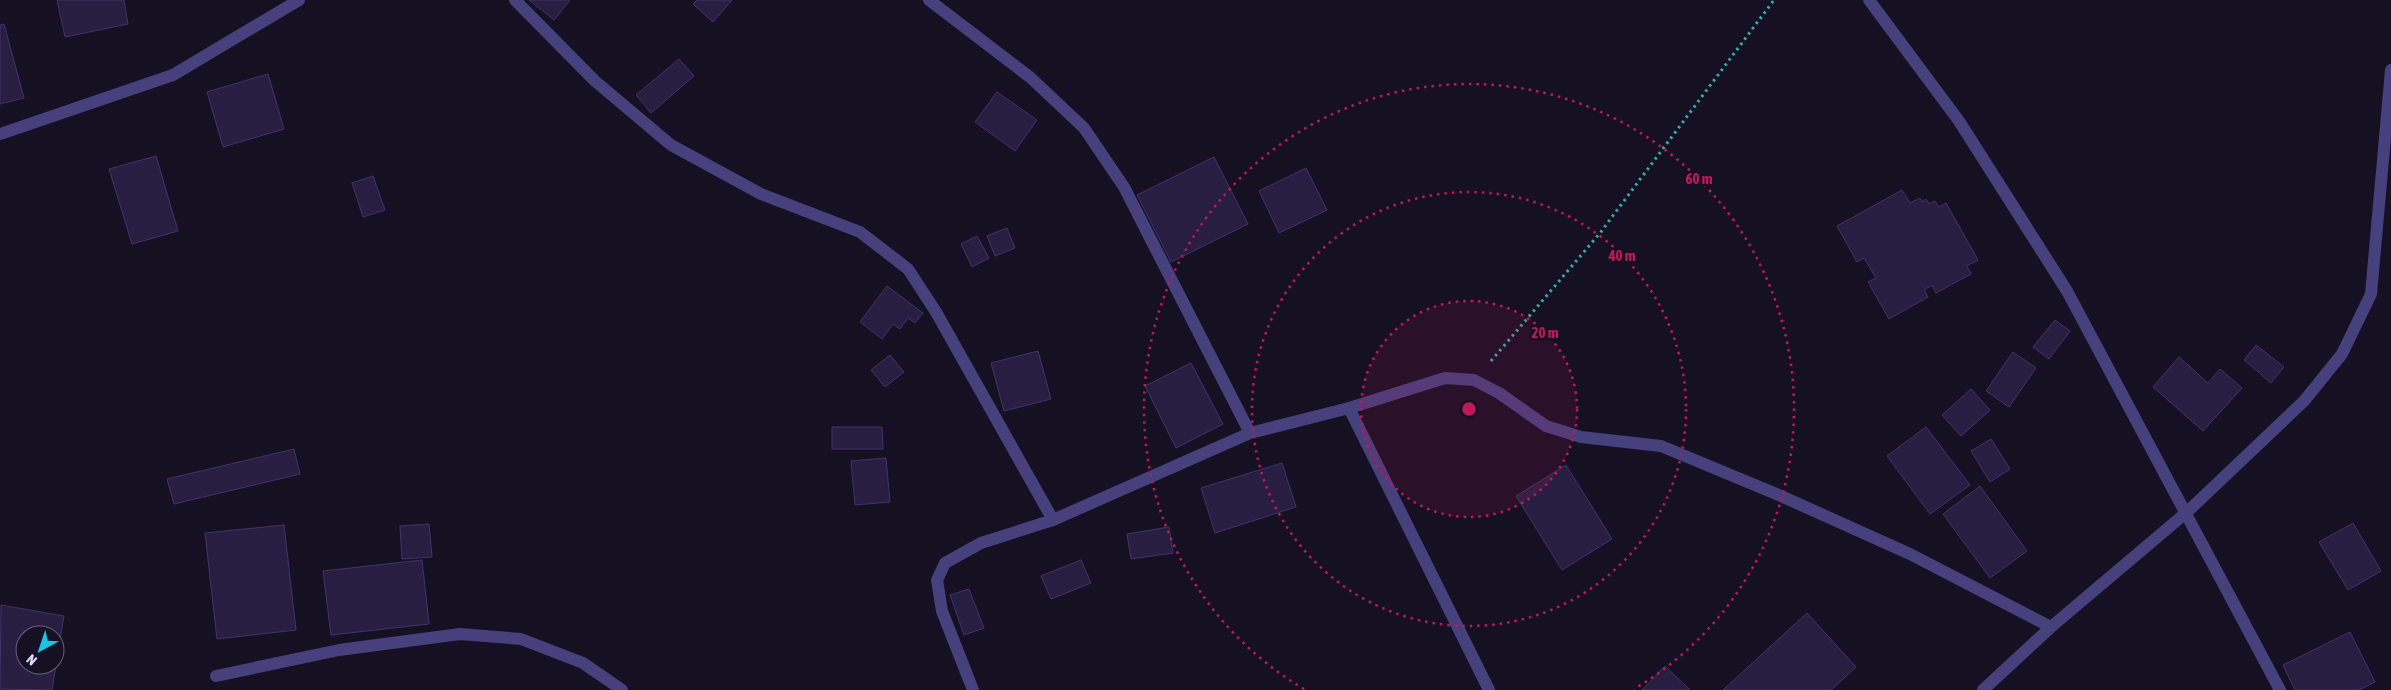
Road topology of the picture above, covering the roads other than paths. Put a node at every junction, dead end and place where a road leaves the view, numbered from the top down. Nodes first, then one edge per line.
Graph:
1 (299, 0) edge
2 (515, 0) edge
3 (929, 0) edge
4 (1869, 0) edge
5 (2391, 70) edge
6 (0, 134) edge
7 (1349, 408) junction
8 (1250, 433) junction
9 (2186, 512) junction
10 (1053, 520) junction
11 (2051, 628) junction
12 (216, 676) dead end
13 (622, 690) edge
14 (973, 690) edge
15 (1488, 690) edge
16 (1983, 690) edge
17 (2280, 690) edge

1 - 6 street
2 - 10 street
3 - 8 street
4 - 9 street
5 - 9 street
7 - 8 street
7 - 11 street
7 - 15 street
8 - 10 street
9 - 11 street
9 - 17 street
10 - 14 street
11 - 16 street
12 - 13 street

